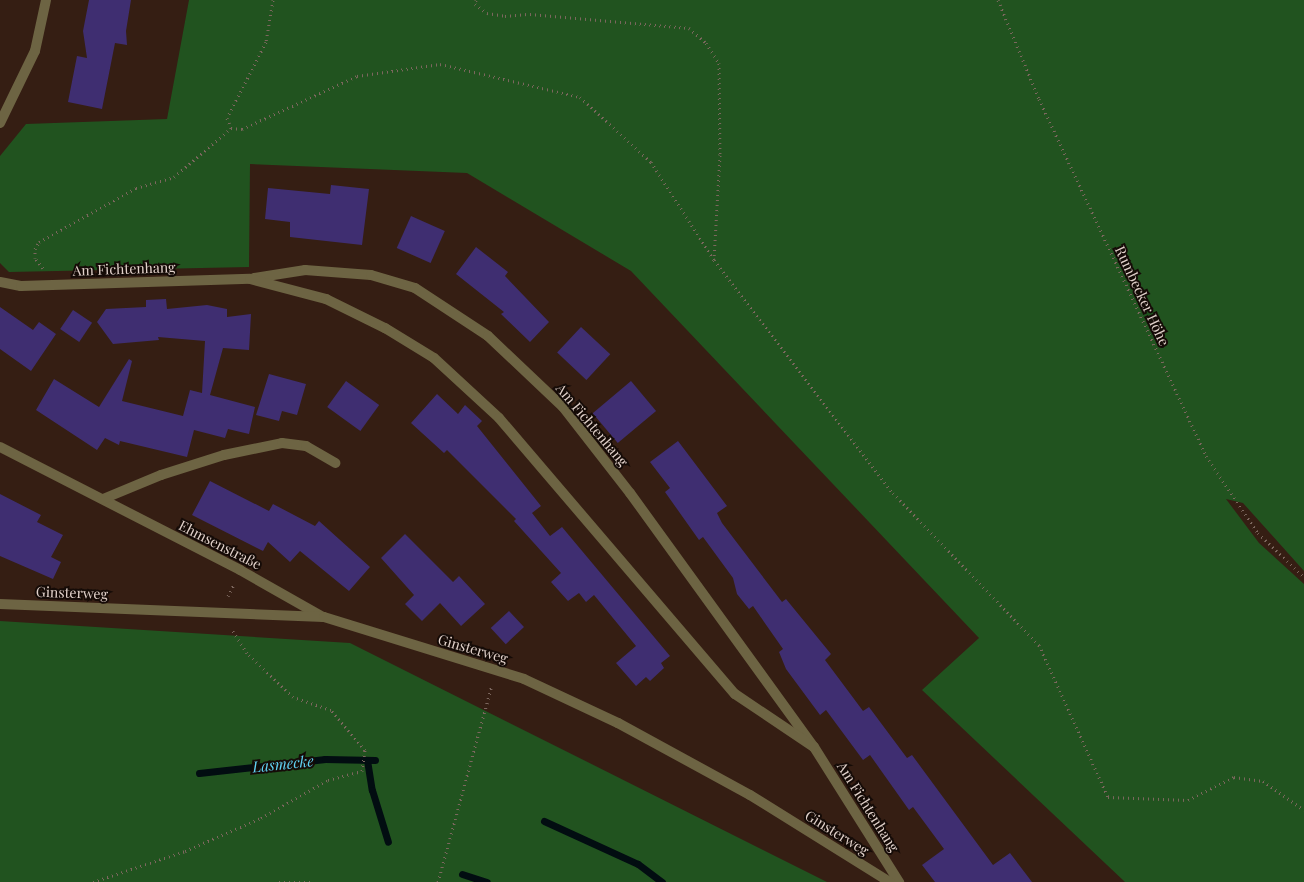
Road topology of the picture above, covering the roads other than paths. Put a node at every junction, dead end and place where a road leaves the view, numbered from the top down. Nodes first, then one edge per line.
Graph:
1 (46, 0) edge
2 (0, 123) edge
3 (250, 279) junction
4 (0, 282) edge
5 (0, 447) edge
6 (336, 463) dead end
7 (103, 500) junction
8 (0, 604) edge
9 (324, 617) junction
10 (814, 747) junction
11 (890, 882) edge
12 (899, 882) edge

1 - 2 street
3 - 4 street, Am Fichtenhang
3 - 10 street, Am Fichtenhang
3 - 10 street, Am Fichtenhang
5 - 7 street, Ehmsenstraße
6 - 7 street
7 - 9 street, Ehmsenstraße
8 - 9 street, Ginsterweg
9 - 11 street, Ginsterweg
10 - 12 street, Am Fichtenhang

